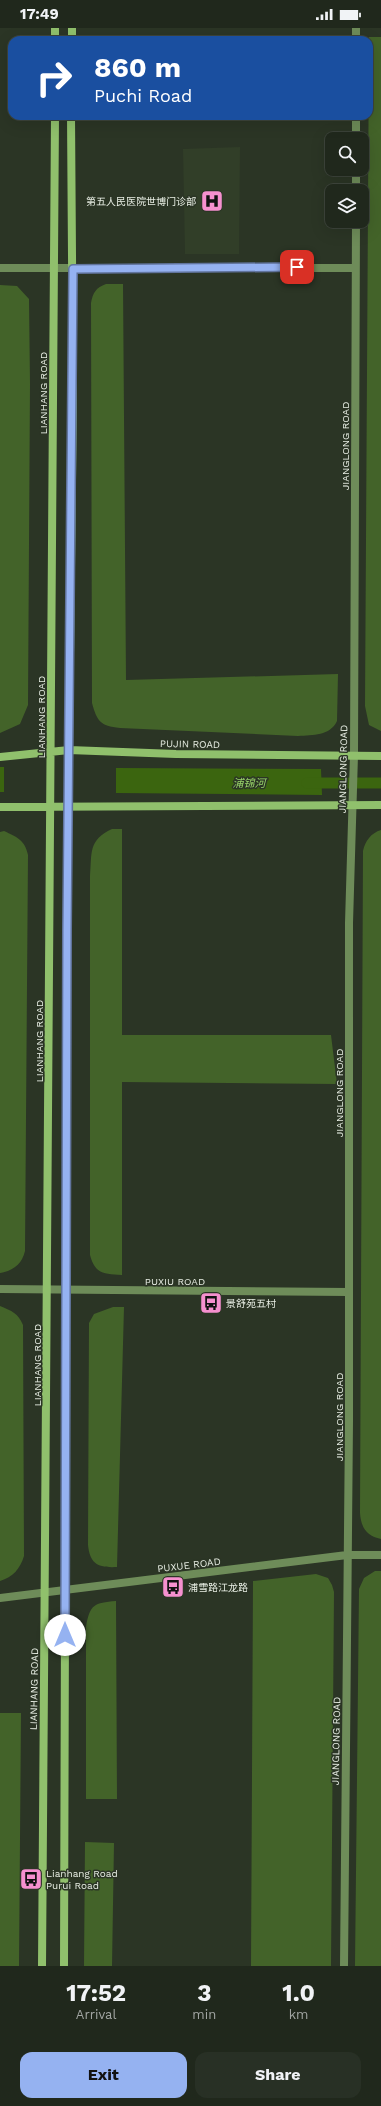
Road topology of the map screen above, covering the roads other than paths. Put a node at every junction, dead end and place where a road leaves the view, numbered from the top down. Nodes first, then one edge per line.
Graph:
1 (55, 120) edge
2 (71, 120) edge
3 (356, 120) edge
4 (356, 132) edge
5 (356, 228) edge
6 (0, 268) edge
7 (54, 268) junction
8 (355, 268) junction
9 (73, 269) junction
10 (69, 750) junction
11 (50, 752) junction
12 (354, 755) junction
13 (381, 756) edge
14 (0, 757) edge
15 (352, 805) junction
16 (381, 805) edge
17 (0, 806) edge
18 (68, 806) junction
19 (50, 808) junction
20 (0, 1289) edge
21 (47, 1289) junction
22 (66, 1290) junction
23 (349, 1292) junction
24 (347, 1555) junction
25 (381, 1555) edge
26 (65, 1590) junction
27 (45, 1593) junction
28 (0, 1598) edge
29 (42, 1966) edge
30 (64, 1966) edge
31 (344, 1966) edge

1 - 7 street, LIANHANG ROAD
2 - 9 street
3 - 4 street
5 - 8 street, JIANGLONG ROAD
6 - 7 street
7 - 9 street
7 - 11 street, LIANHANG ROAD
8 - 9 street
8 - 12 street, JIANGLONG ROAD
9 - 10 street
10 - 11 street, PUJIN ROAD
10 - 12 street, PUJIN ROAD
10 - 18 street
11 - 14 street, PUJIN ROAD
11 - 19 street, LIANHANG ROAD
12 - 13 street, PUJIN ROAD
12 - 15 street, JIANGLONG ROAD
15 - 16 street
15 - 18 street
15 - 23 street, JIANGLONG ROAD
17 - 19 street
18 - 19 street
18 - 22 street
19 - 21 street, LIANHANG ROAD
20 - 21 street, PUXIU ROAD
21 - 22 street, PUXIU ROAD
21 - 27 street, LIANHANG ROAD
22 - 23 street, PUXIU ROAD
22 - 26 street
23 - 24 street, JIANGLONG ROAD
24 - 25 street, PUXUE ROAD
24 - 26 street, PUXUE ROAD
24 - 31 street, JIANGLONG ROAD
26 - 27 street, PUXUE ROAD
26 - 30 street
27 - 28 street, PUXUE ROAD
27 - 29 street, LIANHANG ROAD

